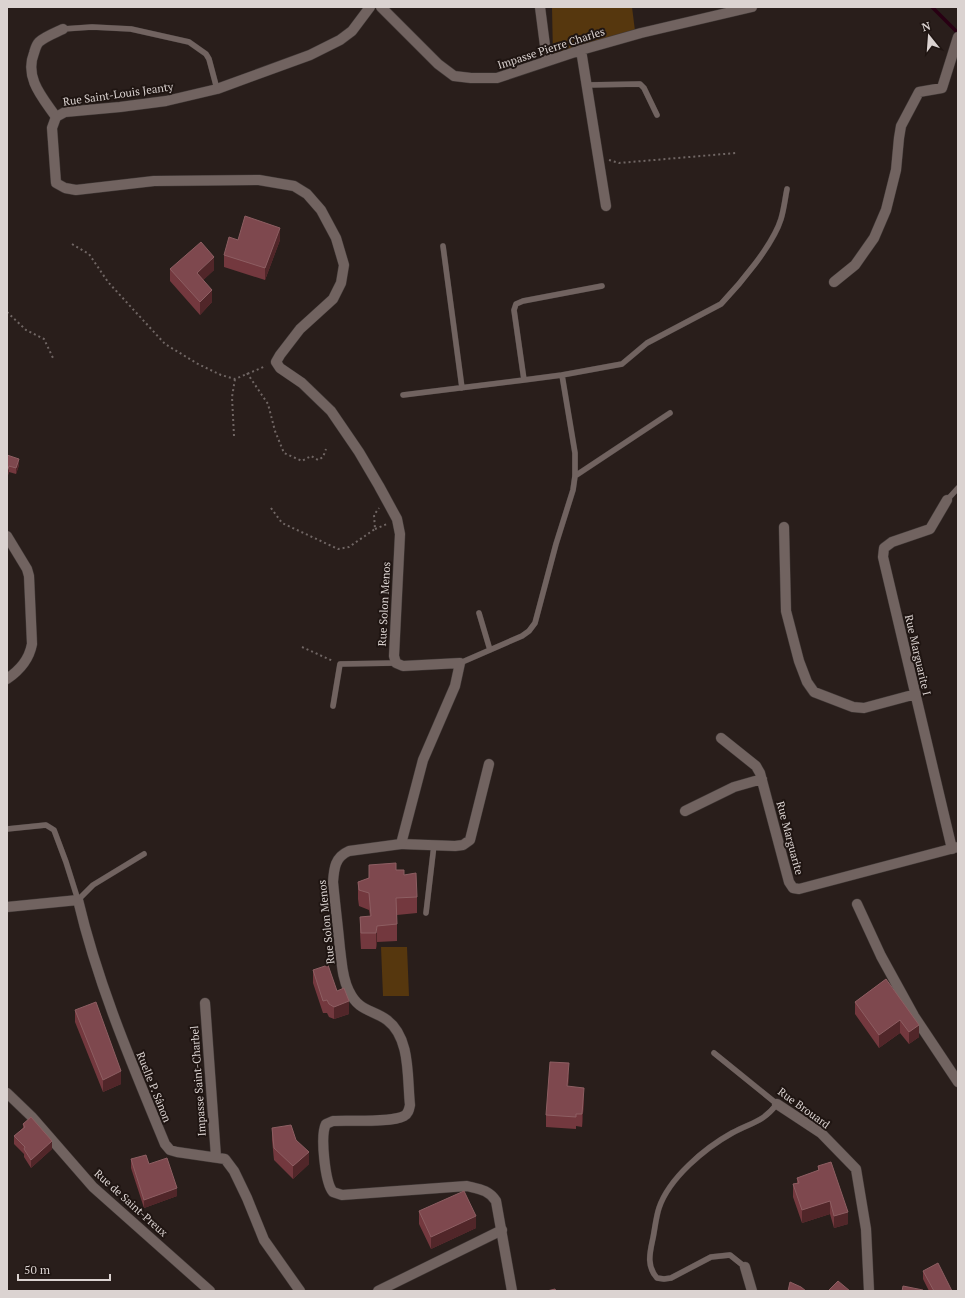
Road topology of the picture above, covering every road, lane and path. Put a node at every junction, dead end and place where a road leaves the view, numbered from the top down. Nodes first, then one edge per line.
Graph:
1 (370, 7) edge
2 (377, 7) edge
3 (381, 7) edge
4 (540, 7) edge
5 (752, 7) edge
6 (737, 9) edge
7 (63, 29) joint
8 (958, 37) edge
9 (581, 50) junction
10 (547, 61) junction
11 (587, 85) junction
12 (217, 89) junction
13 (656, 115) dead end
14 (56, 117) junction
15 (736, 153) dead end
16 (598, 158) junction
17 (787, 189) dead end
18 (606, 206) dead end
19 (72, 244) dead end
20 (443, 246) dead end
21 (834, 282) dead end
22 (602, 286) dead end
23 (8, 314) edge
24 (53, 358) dead end
25 (276, 362) junction
26 (247, 373) junction
27 (562, 375) junction
28 (235, 379) junction
29 (524, 380) junction
30 (462, 388) junction
31 (403, 395) dead end
32 (670, 413) dead end
33 (234, 436) dead end
34 (326, 449) dead end
35 (575, 476) junction
36 (958, 488) edge
37 (386, 498) junction
38 (947, 500) joint
39 (271, 508) dead end
40 (784, 527) dead end
41 (7, 536) edge
42 (479, 613) dead end
43 (302, 647) dead end
44 (490, 650) junction
45 (396, 663) junction
46 (460, 663) junction
47 (340, 664) junction
48 (7, 679) edge
49 (916, 694) junction
50 (334, 706) dead end
51 (721, 738) dead end
52 (489, 764) dead end
53 (762, 779) junction
54 (685, 811) dead end
55 (7, 828) edge
56 (401, 844) junction
57 (434, 845) junction
58 (955, 848) edge
59 (144, 854) dead end
60 (78, 900) junction
61 (857, 904) dead end
62 (7, 907) edge
63 (426, 914) dead end
64 (205, 1003) dead end
65 (714, 1053) dead end
66 (958, 1082) edge
67 (7, 1093) edge
68 (777, 1104) junction
69 (216, 1156) junction
70 (502, 1230) junction
71 (745, 1266) joint
72 (210, 1291) edge
73 (300, 1291) edge
74 (378, 1291) edge
75 (512, 1291) edge
76 (752, 1291) edge
77 (869, 1291) edge

1 - 2 street
1 - 12 street, Rue Saint-Louis Jeanty
3 - 10 street, Impasse Pierre Charles
4 - 10 street
5 - 6 street, Impasse Pierre Charles
6 - 9 street, Impasse Pierre Charles
7 - 12 lane
7 - 14 street
8 - 21 street
9 - 10 street, Impasse Pierre Charles
9 - 11 street
11 - 13 lane
11 - 16 street
12 - 14 street, Rue Saint-Louis Jeanty
14 - 25 street, Rue Saint-Louis Jeanty
15 - 16 path
16 - 18 street
17 - 27 lane
19 - 28 path
20 - 30 lane
22 - 29 lane
23 - 24 path
25 - 26 path
25 - 37 street, Rue Solon Menos
26 - 28 path
26 - 34 path
27 - 29 lane
27 - 35 lane
28 - 33 path
29 - 30 lane
30 - 31 lane
32 - 35 lane
35 - 44 lane
36 - 38 lane
37 - 39 path
37 - 45 street, Rue Solon Menos
38 - 49 street, Rue Marguarite I
40 - 49 street
41 - 48 street
42 - 44 lane
43 - 47 path
44 - 46 lane
45 - 46 street
45 - 47 lane
46 - 56 street
47 - 50 lane
49 - 58 street, Rue Marguarite I
51 - 53 street, Rue Marguarite
52 - 57 street
53 - 54 street
53 - 58 street, Rue Marguarite
55 - 60 lane
56 - 57 street
56 - 70 street, Rue Solon Menos
57 - 63 lane
59 - 60 lane
60 - 62 street
60 - 69 street, Ruelle P. Sânon
61 - 66 street
64 - 69 street, Impasse Saint-Charbel
65 - 68 lane, Rue Brouard
67 - 72 street, Rue de Saint-Preux
68 - 71 lane
68 - 77 street, Rue Brouard
69 - 73 street
70 - 74 street
70 - 75 street, Rue Solon Menos
71 - 76 street

